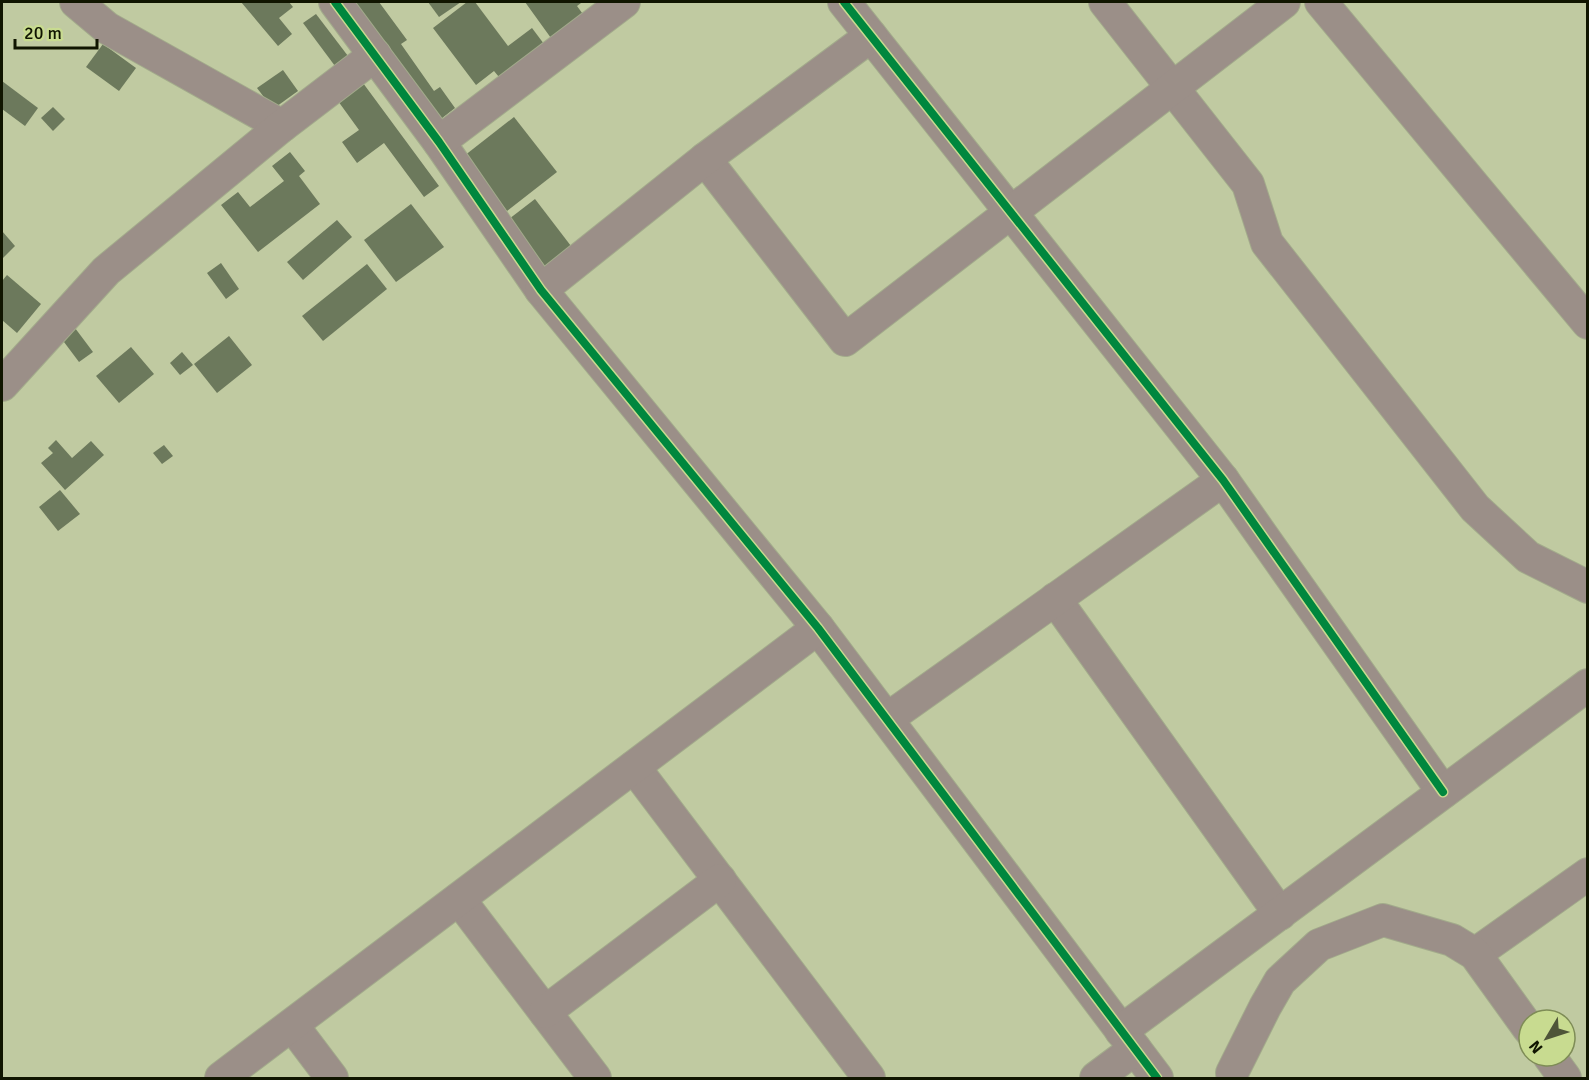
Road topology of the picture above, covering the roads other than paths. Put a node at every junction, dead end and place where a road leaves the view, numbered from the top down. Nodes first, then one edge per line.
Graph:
1 (76, 2) edge
2 (335, 2) edge
3 (624, 2) edge
4 (844, 2) edge
5 (1106, 2) edge
6 (1284, 2) edge
7 (1321, 2) edge
8 (872, 36) junction
9 (375, 56) junction
10 (1172, 87) junction
11 (282, 126) junction
12 (439, 142) junction
13 (705, 159) junction
14 (1011, 212) junction
15 (541, 290) junction
16 (1587, 323) edge
17 (2, 386) edge
18 (1223, 480) junction
19 (1587, 587) edge
20 (1055, 599) junction
21 (818, 628) junction
22 (1587, 685) edge
23 (887, 719) junction
24 (634, 767) junction
25 (1443, 792) junction
26 (1587, 874) edge
27 (720, 880) junction
28 (459, 899) junction
29 (1280, 914) junction
30 (1475, 954) junction
31 (545, 1012) junction
32 (1517, 1012) edge
33 (292, 1025) junction
34 (1128, 1040) junction
35 (1230, 1077) edge
36 (221, 1078) edge
37 (332, 1078) edge
38 (595, 1078) edge
39 (869, 1078) edge
40 (1096, 1078) edge
41 (1157, 1078) edge

1 - 11 street
2 - 9 street
3 - 12 street
4 - 8 street
5 - 10 street
6 - 10 street
7 - 16 street
8 - 13 street
8 - 14 street
9 - 11 street
9 - 12 street
10 - 14 street
10 - 19 street
11 - 17 street
12 - 15 street
13 - 14 street
13 - 15 street
14 - 18 street
15 - 21 street
18 - 20 street
18 - 25 street
20 - 23 street
20 - 29 street
21 - 23 street
21 - 24 street
22 - 25 street
23 - 34 street
24 - 27 street
24 - 28 street
25 - 29 street
26 - 30 street
27 - 31 street
27 - 39 street
28 - 31 street
28 - 33 street
29 - 34 street
30 - 32 street
30 - 35 street
31 - 38 street
33 - 36 street
33 - 37 street
34 - 40 street
34 - 41 street

